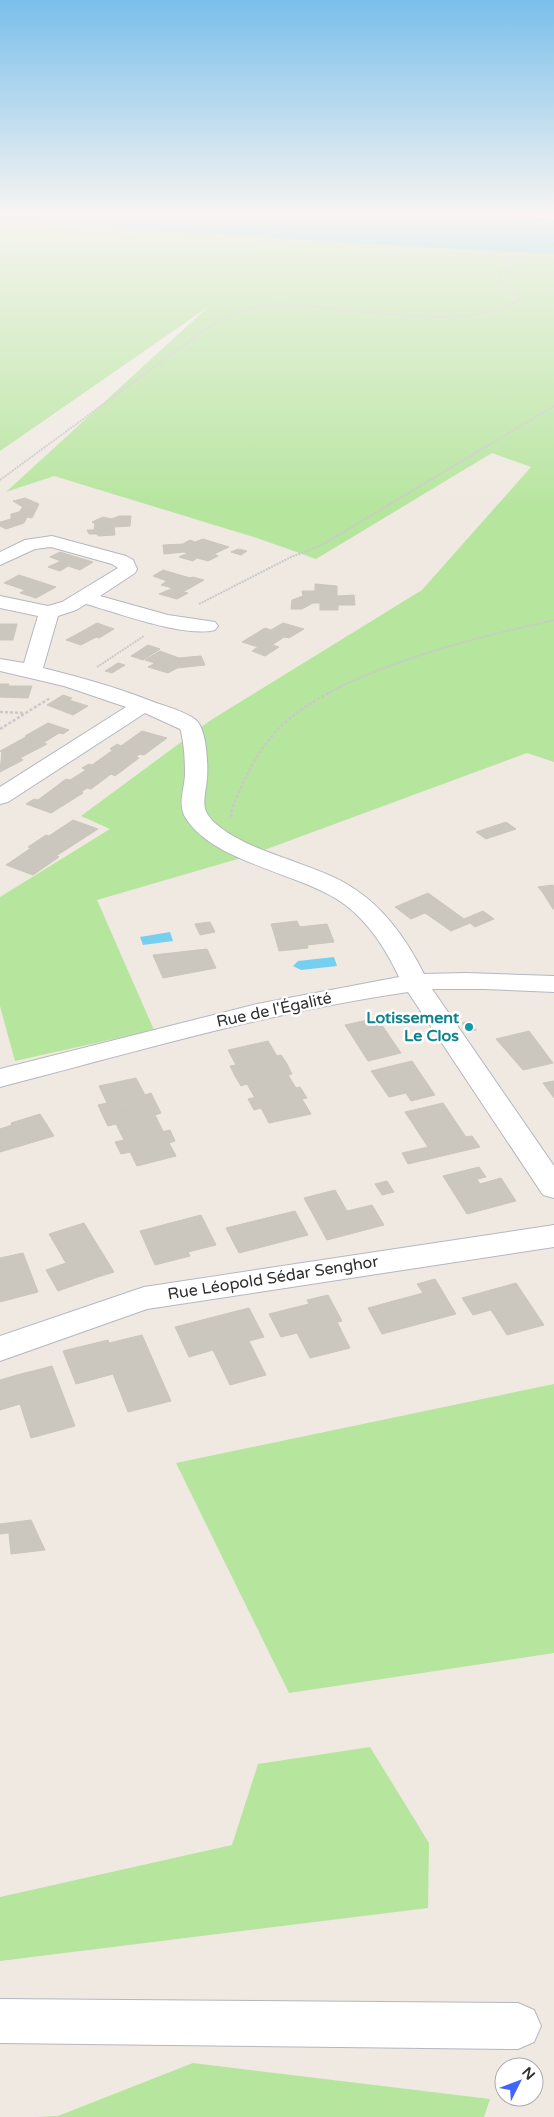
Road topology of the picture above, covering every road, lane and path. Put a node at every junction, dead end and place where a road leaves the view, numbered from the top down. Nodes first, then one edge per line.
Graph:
1 (238, 313) edge
2 (404, 313) edge
3 (485, 313) edge
4 (554, 406) edge
5 (0, 480) edge
6 (0, 559) edge
7 (84, 597) junction
8 (0, 602) edge
9 (49, 612) junction
10 (554, 620) edge
11 (166, 621) junction
12 (208, 626) dead end
13 (0, 665) edge
14 (32, 670) junction
15 (83, 684) junction
16 (143, 705) junction
17 (0, 712) edge
18 (26, 713) junction
19 (0, 729) edge
20 (0, 797) edge
21 (239, 848) junction
22 (415, 983) junction
23 (554, 984) edge
24 (0, 1078) edge
25 (554, 1188) edge
26 (554, 1236) edge
27 (0, 1349) edge
28 (0, 2021) edge
29 (518, 2026) dead end

1 - 5 path
2 - 3 path
4 - 11 path
6 - 7 street
7 - 9 street
7 - 11 street
8 - 9 street
9 - 14 street
10 - 21 path
11 - 12 street
11 - 15 path
13 - 14 street
14 - 15 street
15 - 16 street
15 - 18 path
16 - 20 street
16 - 21 street
17 - 18 path
18 - 19 path
21 - 22 street
22 - 23 street, Rue de l'Égalité
22 - 24 street, Rue de l'Égalité
22 - 25 street
26 - 27 street, Rue Léopold Sédar Senghor
28 - 29 street

